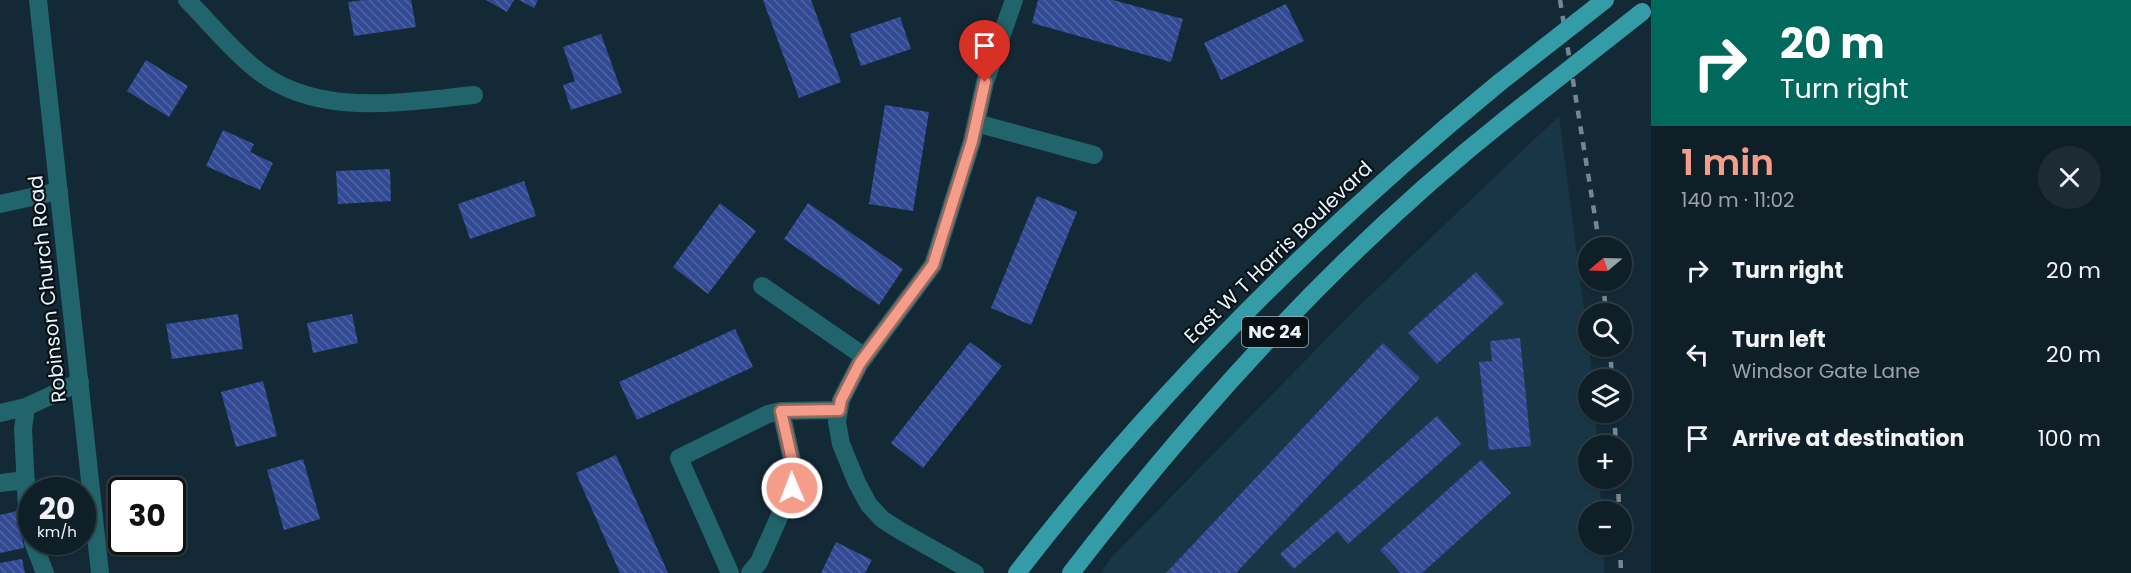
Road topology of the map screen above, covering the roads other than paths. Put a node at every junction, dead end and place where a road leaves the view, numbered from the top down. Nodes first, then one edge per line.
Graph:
1 (38, 0) edge
2 (188, 0) edge
3 (1014, 0) edge
4 (1605, 0) edge
5 (1647, 9) edge
6 (474, 95) dead end
7 (976, 123) junction
8 (1094, 154) dead end
9 (59, 191) junction
10 (0, 204) edge
11 (762, 286) dead end
12 (865, 357) junction
13 (80, 382) junction
14 (26, 407) junction
15 (839, 410) junction
16 (781, 411) junction
17 (0, 413) edge
18 (26, 477) edge
19 (18, 481) edge
20 (0, 483) edge
21 (38, 555) edge
22 (45, 573) edge
23 (100, 573) edge
24 (730, 573) edge
25 (750, 573) edge
26 (975, 573) edge
27 (1017, 573) edge
28 (1071, 573) edge

1 - 9 street, Robinson Church Road
2 - 6 street
3 - 7 street
4 - 27 main road, East W T Harris Boulevard / NC 24, bridge
5 - 28 main road, NC 24, bridge
7 - 8 street
7 - 12 street
9 - 10 street
9 - 13 street, Robinson Church Road
11 - 12 street
12 - 15 street
13 - 14 street
13 - 23 street, Robinson Church Road
14 - 17 street
14 - 18 street
15 - 16 street
15 - 26 street
16 - 24 street
16 - 25 street
19 - 20 street
21 - 22 street

